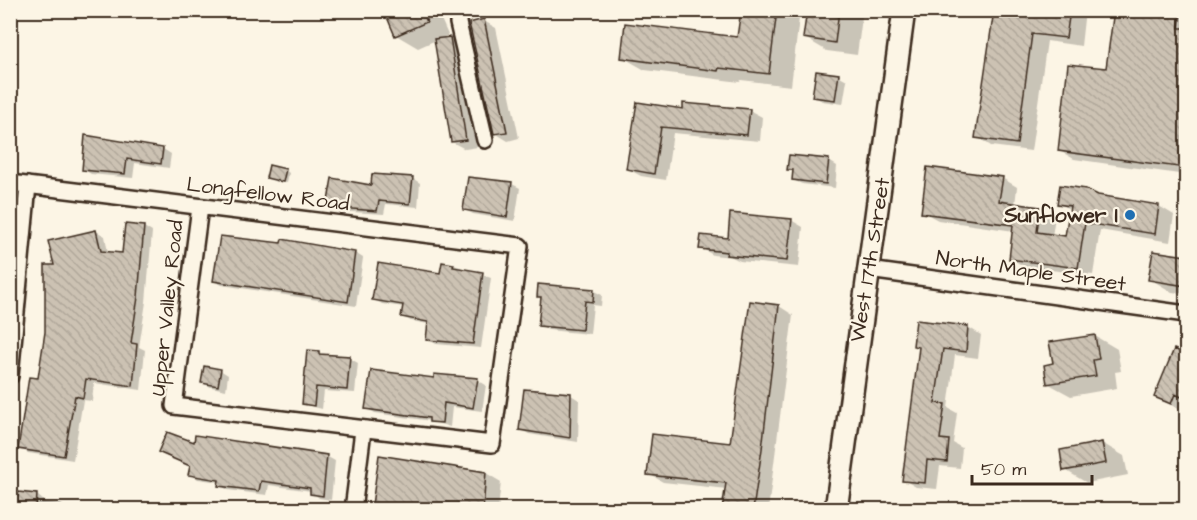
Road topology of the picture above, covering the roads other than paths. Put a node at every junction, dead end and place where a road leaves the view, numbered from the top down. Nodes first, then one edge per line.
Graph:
1 (904, 10) edge
2 (459, 11) edge
3 (485, 140) dead end
4 (10, 183) edge
5 (28, 185) junction
6 (200, 207) junction
7 (869, 270) junction
8 (1186, 314) edge
9 (10, 376) edge
10 (363, 430) junction
11 (353, 510) edge
12 (836, 510) edge

1 - 7 main road, West 17th Street
2 - 3 street
4 - 5 street, Longfellow Road
5 - 6 street, Longfellow Road
5 - 9 street
6 - 10 street, Upper Valley Road
6 - 10 street, Longfellow Road
7 - 8 street, North Maple Street
7 - 12 main road, West 17th Street
10 - 11 street

